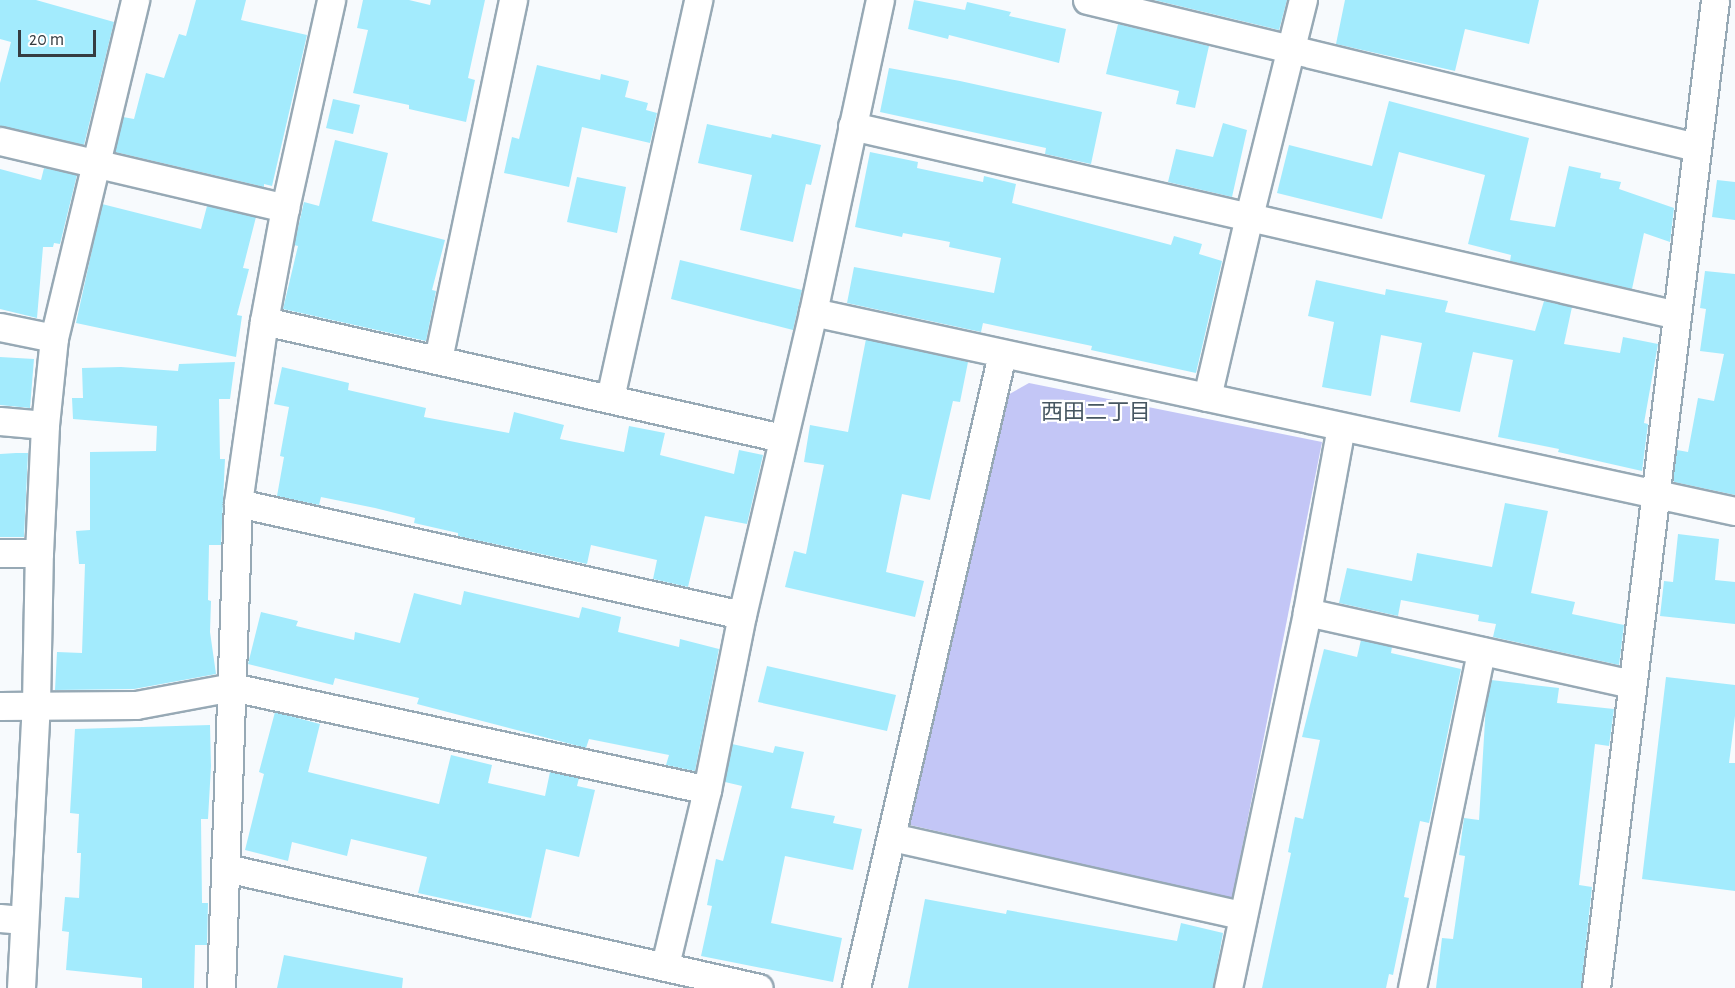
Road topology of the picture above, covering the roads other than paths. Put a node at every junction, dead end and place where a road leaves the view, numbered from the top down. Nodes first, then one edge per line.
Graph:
1 (135, 0) edge
2 (331, 0) edge
3 (513, 0) edge
4 (698, 0) edge
5 (880, 0) edge
6 (1087, 0) edge
7 (1303, 0) edge
8 (1715, 0) edge
9 (1292, 49) junction
10 (852, 126) junction
11 (0, 141) edge
12 (1696, 147) junction
13 (96, 164) junction
14 (285, 208) junction
15 (1249, 216) junction
16 (813, 312) junction
17 (1677, 315) junction
18 (264, 321) junction
19 (0, 327) edge
20 (54, 338) junction
21 (1002, 354) junction
22 (438, 359) junction
23 (1207, 397) junction
24 (610, 398) junction
25 (0, 421) edge
26 (45, 425) junction
27 (1341, 427) junction
28 (782, 438) junction
29 (1657, 494) junction
30 (238, 503) junction
31 (1735, 511) edge
32 (0, 553) edge
33 (39, 553) junction
34 (1307, 612) junction
35 (742, 615) junction
36 (1480, 651) junction
37 (1632, 684) junction
38 (232, 687) junction
39 (36, 704) junction
40 (0, 705) edge
41 (707, 790) junction
42 (892, 837) junction
43 (226, 868) junction
44 (1242, 915) junction
45 (12, 919) edge
46 (664, 966) junction
47 (21, 988) edge
48 (221, 988) edge
49 (759, 988) edge
50 (856, 988) edge
51 (1228, 988) edge
52 (1412, 988) edge
53 (1596, 988) edge

1 - 13 street
2 - 14 street
3 - 22 street
4 - 24 street
5 - 10 street
6 - 9 street
7 - 9 street
8 - 12 street
9 - 12 street
9 - 15 street
10 - 15 street
10 - 16 street
11 - 13 street
12 - 17 street
13 - 14 street
13 - 20 street
14 - 18 street
15 - 17 street
15 - 23 street
16 - 21 street
16 - 28 street
17 - 29 street
18 - 22 street
18 - 30 street
19 - 20 street
20 - 26 street
21 - 23 street
21 - 42 street
22 - 24 street
23 - 27 street
24 - 28 street
25 - 26 street
26 - 33 street
27 - 29 street
27 - 34 street
28 - 35 street
29 - 31 street
29 - 37 street
30 - 35 street
30 - 38 street
32 - 33 street
33 - 39 street
34 - 36 street
34 - 44 street
35 - 41 street
36 - 37 street
36 - 52 street
37 - 53 street
38 - 39 street
38 - 41 street
38 - 43 street
39 - 40 street
39 - 45 street
41 - 46 street
42 - 44 street
42 - 50 street
43 - 46 street
43 - 48 street
44 - 51 street
45 - 47 street
46 - 49 street

